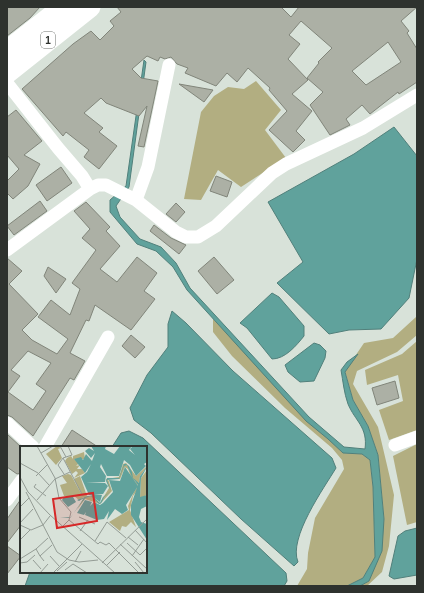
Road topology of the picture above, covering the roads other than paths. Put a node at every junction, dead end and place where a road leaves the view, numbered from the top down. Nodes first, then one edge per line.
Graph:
1 (63, 7) edge
2 (85, 9) edge
3 (7, 50) edge
4 (168, 65) dead end
5 (7, 73) edge
6 (7, 83) edge
7 (417, 95) edge
8 (90, 189) junction
9 (132, 198) junction
10 (7, 250) edge
11 (108, 337) dead end
12 (7, 424) edge
13 (417, 437) edge
14 (395, 445) dead end
15 (33, 446) edge
16 (46, 446) edge
17 (20, 482) edge
18 (7, 500) edge

1 - 3 highway, 1
2 - 5 highway, 1
4 - 9 street
6 - 8 street
7 - 9 street
8 - 9 street
8 - 10 street
11 - 16 street
12 - 15 street
13 - 14 street
17 - 18 street

